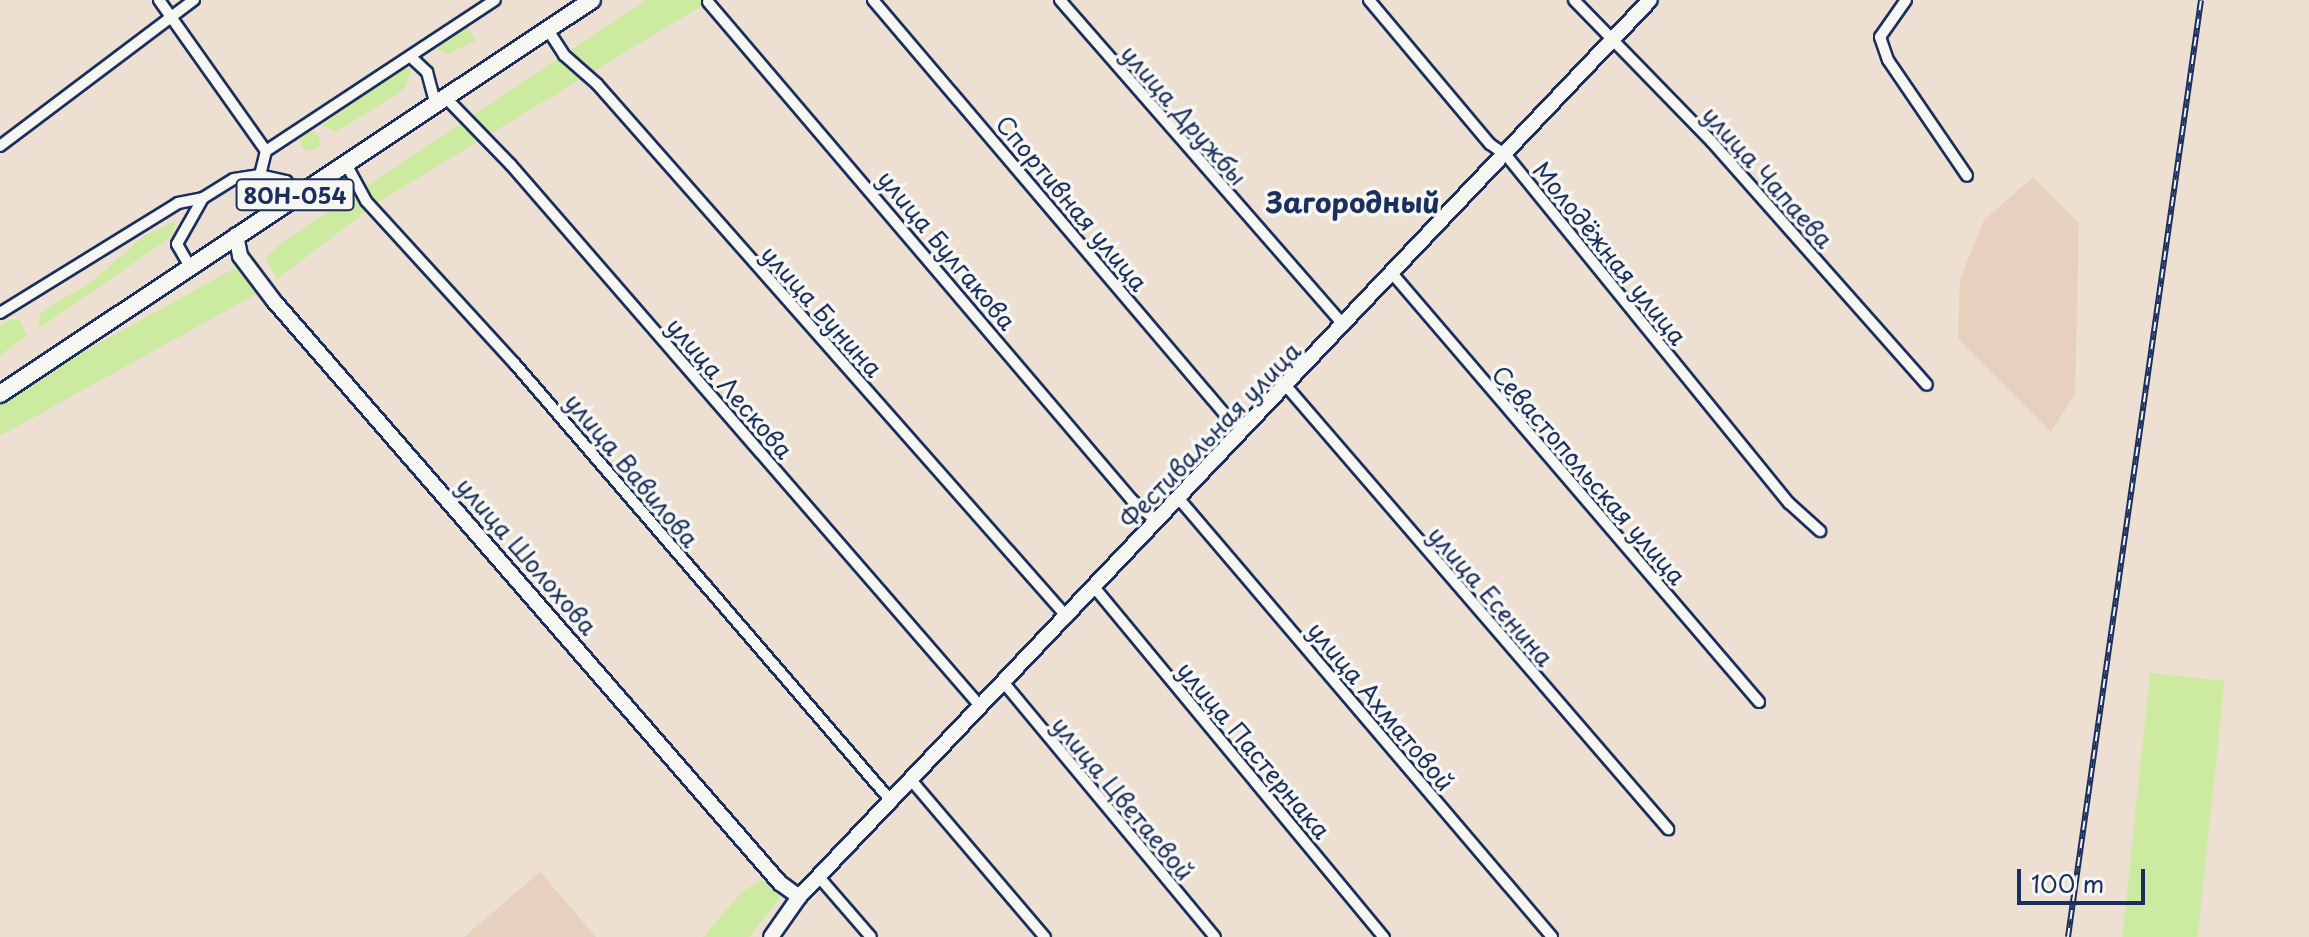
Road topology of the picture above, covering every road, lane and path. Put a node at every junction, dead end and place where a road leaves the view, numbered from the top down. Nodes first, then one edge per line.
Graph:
1 (159, 0) edge
2 (194, 0) edge
3 (495, 0) edge
4 (592, 0) edge
5 (873, 0) edge
6 (1060, 0) edge
7 (1369, 0) edge
8 (1574, 0) edge
9 (1650, 0) edge
10 (1906, 0) edge
11 (708, 2) edge
12 (172, 16) junction
13 (548, 30) junction
14 (1610, 40) junction
15 (412, 58) junction
16 (441, 102) junction
17 (0, 146) edge
18 (266, 151) junction
19 (1506, 155) junction
20 (345, 162) junction
21 (260, 175) junction
22 (1967, 176) dead end
23 (297, 194) junction
24 (203, 198) junction
25 (236, 235) junction
26 (189, 265) junction
27 (1391, 272) junction
28 (0, 313) edge
29 (1344, 325) junction
30 (1927, 385) dead end
31 (1287, 387) junction
32 (0, 394) edge
33 (1244, 428) junction
34 (1180, 500) junction
35 (1157, 522) junction
36 (1820, 531) dead end
37 (1094, 587) junction
38 (1067, 617) junction
39 (1004, 683) junction
40 (1759, 702) dead end
41 (981, 707) junction
42 (912, 781) junction
43 (892, 802) junction
44 (1668, 829) dead end
45 (819, 877) junction
46 (799, 897) junction
47 (771, 937) edge
48 (871, 937) edge
49 (1045, 937) edge
50 (1215, 937) edge
51 (1384, 937) edge
52 (1552, 937) edge

1 - 12 street
2 - 12 street
3 - 15 street
4 - 13 main road, 80Н-054
5 - 33 street, Спортивная улица
6 - 29 street, улица Дружбы
7 - 19 street, Молодёжная улица
8 - 14 street, улица Чапаева
9 - 14 street, Фестивальная улица
10 - 22 street
11 - 35 street, улица Булгакова
12 - 17 street
12 - 18 street
13 - 16 main road, 80Н-054
13 - 38 street, улица Бунина
14 - 19 street, Фестивальная улица
14 - 30 street, улица Чапаева
15 - 16 street
15 - 18 street
16 - 20 main road, 80Н-054
16 - 41 street, улица Лескова
18 - 21 street
19 - 27 street, Фестивальная улица
19 - 36 street, Молодёжная улица
20 - 23 main road, 80Н-054
20 - 43 street, улица Вавилова
21 - 23 street
21 - 24 street
23 - 25 main road, 80Н-054
24 - 26 street
24 - 28 street
25 - 26 main road, 80Н-054
25 - 46 street, улица Шолохова
26 - 32 main road, 80Н-054
27 - 29 street, Фестивальная улица
27 - 40 street, Севастопольская улица
29 - 31 street, Фестивальная улица
31 - 33 street, Фестивальная улица
31 - 44 street, улица Есенина
33 - 34 street, Фестивальная улица
34 - 35 street, Фестивальная улица
34 - 52 street, улица Ахматовой
35 - 37 street, Фестивальная улица
37 - 38 street, Фестивальная улица
37 - 51 street, улица Пастернака
38 - 39 street, Фестивальная улица
39 - 41 street, Фестивальная улица
39 - 50 street, улица Цветаевой
41 - 42 street, Фестивальная улица
42 - 43 street, Фестивальная улица
42 - 49 street
43 - 45 street, Фестивальная улица
45 - 46 street, Фестивальная улица
45 - 48 street
46 - 47 street, Фестивальная улица

